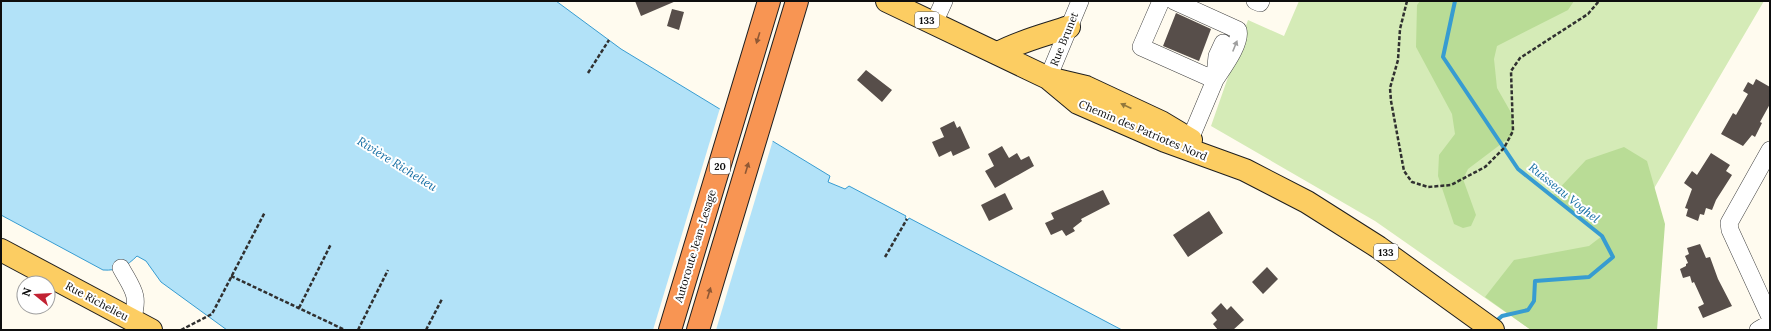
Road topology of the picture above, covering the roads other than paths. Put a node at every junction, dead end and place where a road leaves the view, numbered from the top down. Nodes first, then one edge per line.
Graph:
1 (769, 1) edge
2 (797, 1) edge
3 (887, 1) edge
4 (944, 1) edge
5 (1080, 1) edge
6 (1161, 1) edge
7 (1164, 1) edge
8 (1174, 1) edge
9 (1255, 1) edge
10 (1261, 1) edge
11 (934, 23) junction
12 (1069, 27) junction
13 (1223, 43) dead end
14 (998, 53) junction
15 (1048, 78) junction
16 (1215, 80) junction
17 (1188, 144) junction
18 (1770, 150) edge
19 (1, 250) edge
20 (121, 268) dead end
21 (1770, 317) edge
22 (1770, 323) edge
23 (142, 327) edge
24 (1489, 327) edge
25 (670, 330) edge
26 (698, 330) edge
27 (1758, 330) edge

1 -> 25 highway, Autoroute Jean-Lesage / 20
26 -> 2 highway, 20
3 - 11 main road, Chemin des Patriotes Nord / 133
4 - 11 street
5 - 12 street, Rue Brunet
6 - 7 street
6 - 16 street
16 -> 8 street
9 - 10 street
11 - 14 main road, Chemin des Patriotes Nord / 133
12 - 14 main road
12 - 15 street, Rue Brunet
13 - 16 street
14 - 15 main road, Chemin des Patriotes Nord / 133
15 - 17 main road, Chemin des Patriotes Nord / 133
16 - 17 street
17 - 24 main road, Chemin des Patriotes Nord / 133
18 - 21 street
19 - 23 main road, Rue Richelieu
20 - 23 street
22 - 27 street

